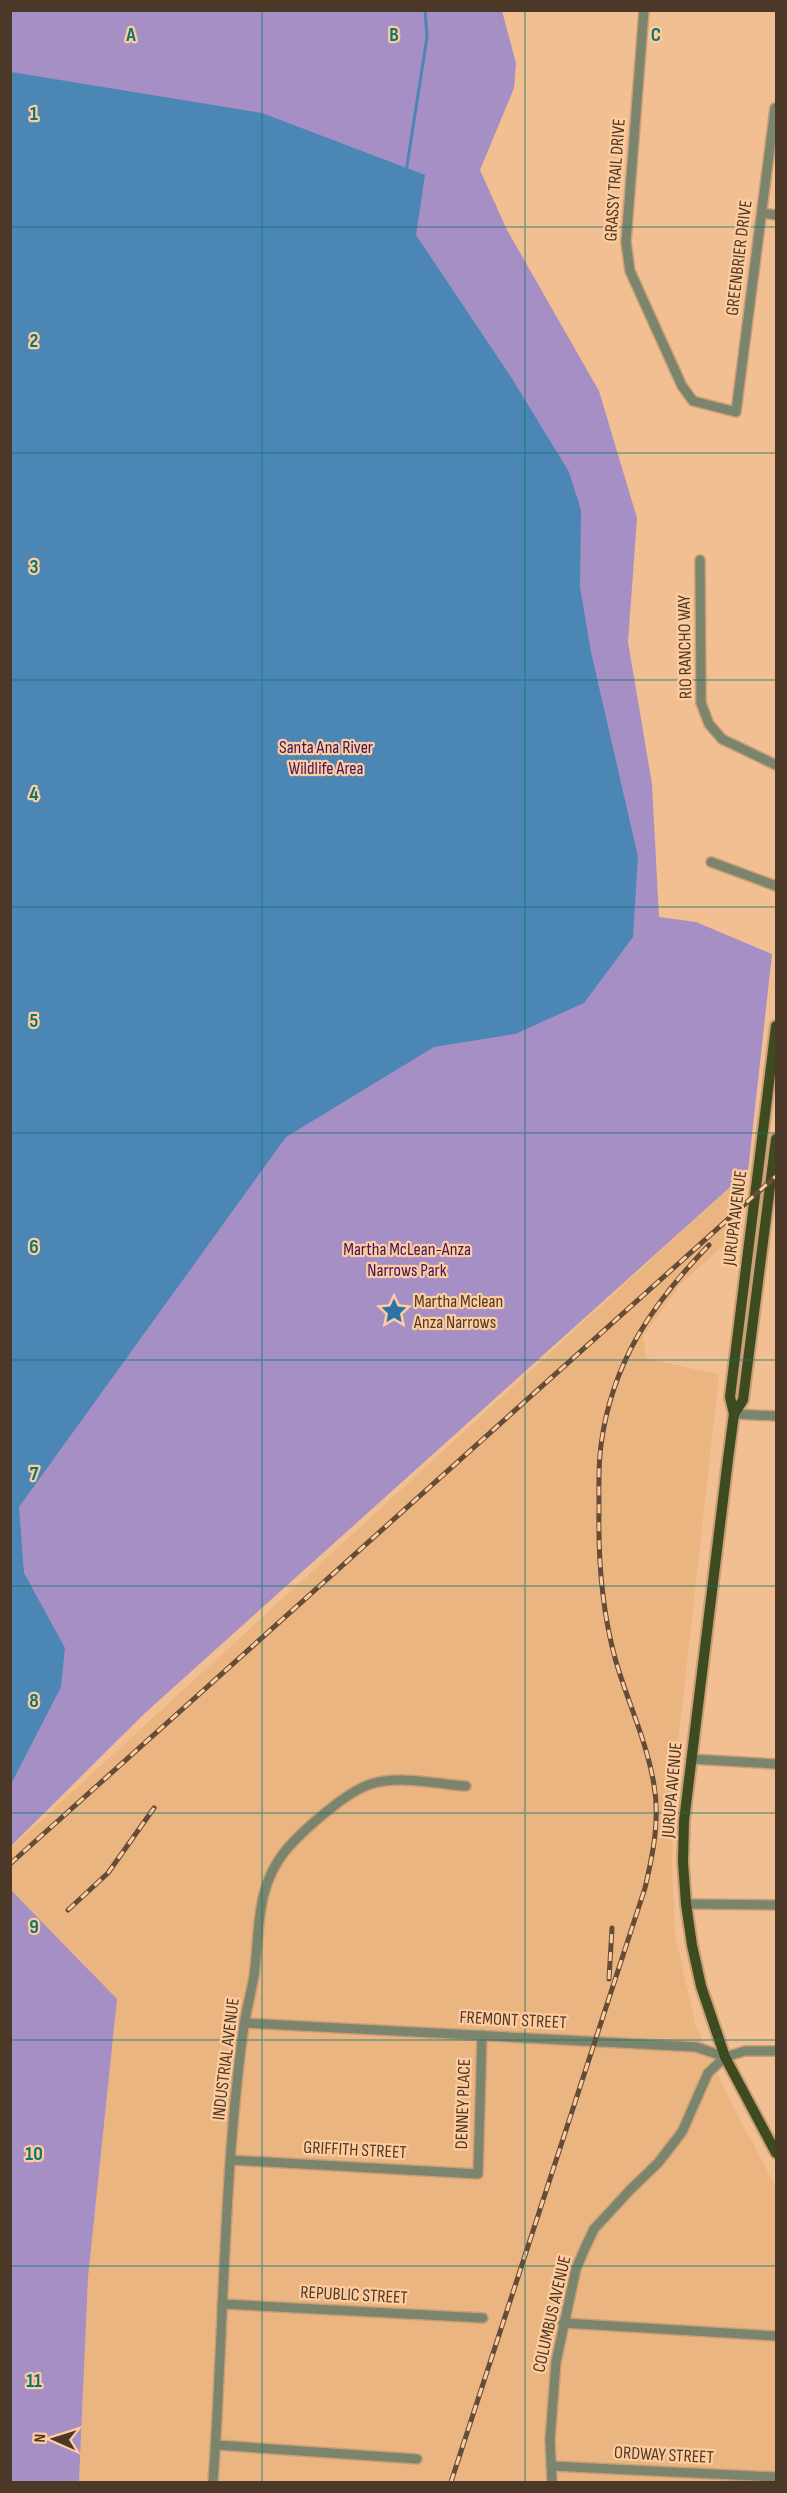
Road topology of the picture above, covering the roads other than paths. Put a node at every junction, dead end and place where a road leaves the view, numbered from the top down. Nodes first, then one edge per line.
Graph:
1 (644, 10) edge
2 (775, 108) edge
3 (762, 213) junction
4 (777, 216) edge
5 (736, 412) joint
6 (700, 560) dead end
7 (777, 765) edge
8 (711, 862) dead end
9 (777, 886) edge
10 (777, 1026) edge
11 (777, 1139) edge
12 (734, 1414) junction
13 (777, 1416) edge
14 (691, 1759) junction
15 (777, 1764) edge
16 (466, 1786) dead end
17 (686, 1904) junction
18 (777, 1905) edge
19 (244, 2023) junction
20 (482, 2035) junction
21 (777, 2051) edge
22 (725, 2057) junction
23 (777, 2153) edge
24 (231, 2160) junction
25 (478, 2174) joint
26 (222, 2304) junction
27 (483, 2318) dead end
28 (563, 2323) junction
29 (777, 2336) edge
30 (216, 2445) junction
31 (417, 2459) dead end
32 (550, 2466) junction
33 (777, 2477) edge
34 (213, 2482) edge
35 (552, 2482) edge

1 - 5 street, GRASSY TRAIL DRIVE
2 - 3 street, GREENBRIER DRIVE
3 - 4 street
3 - 5 street, GREENBRIER DRIVE
6 - 7 street, RIO RANCHO WAY
8 - 9 street
10 - 12 main road, JURUPA AVENUE
11 - 12 main road, JURUPA AVENUE
12 - 13 street
12 - 14 main road, JURUPA AVENUE
14 - 15 street
14 - 17 main road, JURUPA AVENUE
16 - 19 street, INDUSTRIAL AVENUE
17 - 18 street
17 - 22 main road, JURUPA AVENUE
19 - 20 street, FREMONT STREET
19 - 24 street, INDUSTRIAL AVENUE
20 - 22 street, FREMONT STREET
20 - 25 street, DENNEY PLACE
21 - 22 street
22 - 23 main road, JURUPA AVENUE
22 - 28 street, COLUMBUS AVENUE
24 - 25 street, GRIFFITH STREET
24 - 26 street, INDUSTRIAL AVENUE
26 - 27 street, REPUBLIC STREET
26 - 30 street, INDUSTRIAL AVENUE
28 - 29 street
28 - 32 street, COLUMBUS AVENUE
30 - 31 street
30 - 34 street, INDUSTRIAL AVENUE
32 - 33 street, ORDWAY STREET
32 - 35 street, COLUMBUS AVENUE

